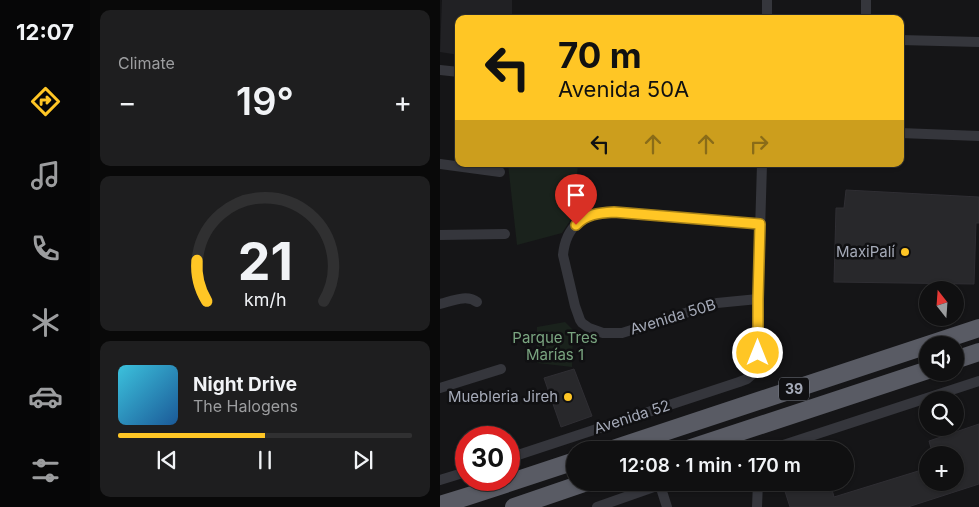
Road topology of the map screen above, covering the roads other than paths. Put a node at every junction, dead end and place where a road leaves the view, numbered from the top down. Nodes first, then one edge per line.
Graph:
1 (767, 0) edge
2 (866, 0) edge
3 (767, 15) edge
4 (866, 15) edge
5 (904, 40) edge
6 (979, 42) edge
7 (440, 70) edge
8 (455, 72) edge
9 (904, 133) edge
10 (979, 136) edge
11 (440, 164) edge
12 (455, 166) edge
13 (462, 167) edge
14 (762, 167) edge
15 (500, 172) dead end
16 (760, 224) junction
17 (505, 234) dead end
18 (440, 235) edge
19 (758, 299) junction
20 (477, 302) dead end
21 (440, 304) edge
22 (979, 328) edge
23 (979, 352) edge
24 (964, 357) edge
25 (501, 369) dead end
26 (919, 373) edge
27 (979, 381) edge
28 (440, 388) edge
29 (637, 441) edge
30 (712, 441) edge
31 (796, 441) edge
32 (520, 454) edge
33 (566, 465) edge
34 (455, 475) edge
35 (440, 480) edge
36 (566, 489) edge
37 (644, 491) edge
38 (665, 491) edge
39 (758, 491) edge
40 (440, 505) edge
41 (514, 507) edge
42 (597, 507) edge
43 (667, 507) edge
44 (757, 507) edge

1 - 3 street
2 - 4 street
5 - 6 street
7 - 8 street
9 - 10 street
11 - 12 street
13 - 15 street
14 - 16 street
16 - 19 street
16 - 19 street, Avenida 50B
17 - 18 street
19 - 32 street, Avenida 52
20 - 21 street
22 - 29 highway, 39
23 - 24 highway
25 - 28 street
26 - 30 highway, 39
27 - 31 street
33 - 40 highway
34 - 35 street
36 - 41 highway
37 - 42 street
38 - 43 street
39 - 44 street

